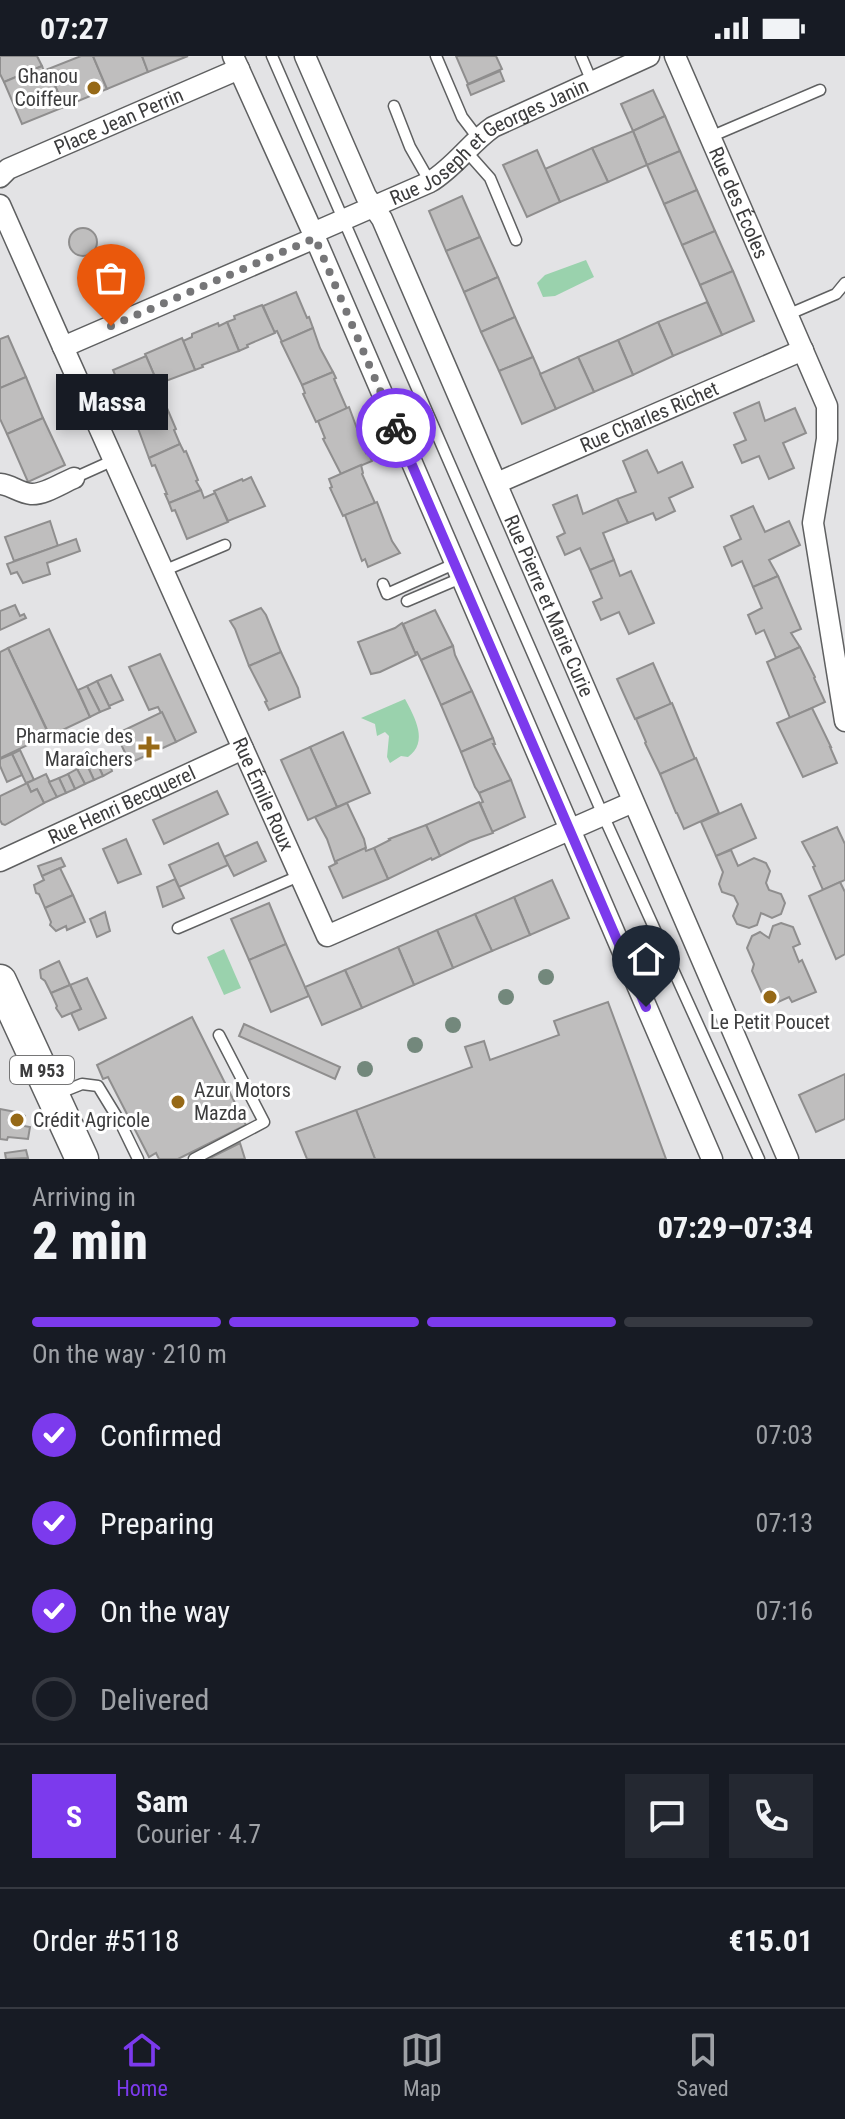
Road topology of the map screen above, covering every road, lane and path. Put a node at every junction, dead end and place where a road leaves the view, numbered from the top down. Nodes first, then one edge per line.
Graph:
1 (272, 56) edge
2 (305, 56) edge
3 (436, 56) edge
4 (581, 56) edge
5 (649, 56) edge
6 (675, 56) edge
7 (236, 63) edge
8 (592, 82) junction
9 (820, 90) dead end
10 (394, 106) dead end
11 (710, 137) junction
12 (472, 144) junction
13 (0, 177) edge
14 (430, 182) junction
15 (0, 205) edge
16 (375, 207) junction
17 (344, 220) junction
18 (314, 236) junction
19 (516, 240) dead end
20 (845, 283) edge
21 (787, 315) junction
22 (63, 347) junction
23 (803, 350) junction
24 (114, 460) junction
25 (74, 478) joint
26 (497, 483) junction
27 (0, 484) edge
28 (225, 545) dead end
29 (163, 571) junction
30 (457, 571) junction
31 (383, 584) dead end
32 (407, 601) dead end
33 (845, 721) edge
34 (243, 749) junction
35 (633, 802) junction
36 (603, 815) junction
37 (569, 830) junction
38 (0, 861) edge
39 (299, 876) junction
40 (178, 928) dead end
41 (0, 981) edge
42 (219, 1035) dead end
43 (54, 1095) junction
44 (82, 1159) edge
45 (138, 1159) edge
46 (194, 1159) edge
47 (712, 1159) edge
48 (759, 1159) edge
49 (788, 1159) edge

1 - 17 lane
2 - 16 street, Rue Pierre et Marie Curie
3 - 12 lane
4 - 8 lane
5 - 8 street, Rue Joseph et Georges Janin
6 - 11 street, Rue des Écoles
7 - 13 street, Place Jean Perrin
7 - 18 street
8 - 12 street, Rue Joseph et Georges Janin
9 - 11 lane
10 - 14 lane
11 - 21 street, Rue des Écoles
12 - 14 street, Rue Joseph et Georges Janin
12 - 19 lane
14 - 16 street, Rue Joseph et Georges Janin
15 - 22 street
16 - 17 street, Rue Joseph et Georges Janin
16 - 26 street, Rue Pierre et Marie Curie
17 - 18 street, Rue Joseph et Georges Janin
17 - 36 lane
18 - 22 street
18 - 30 street
20 - 21 lane
21 - 23 street, Rue des Écoles
22 - 24 street, Rue Émile Roux
23 - 26 street, Rue Charles Richet
23 - 33 street, Rue des Écoles
24 - 25 lane
24 - 29 street, Rue Émile Roux
25 - 27 street
26 - 35 street, Rue Pierre et Marie Curie
28 - 29 lane
29 - 34 street, Rue Émile Roux
30 - 31 lane
30 - 32 lane
30 - 37 street
34 - 38 street, Rue Henri Becquerel
34 - 39 street, Rue Émile Roux
35 - 36 street, Rue Émile Roux
35 - 49 street, Rue Pierre et Marie Curie
36 - 37 street, Rue Émile Roux
36 - 48 lane
37 - 39 street, Rue Émile Roux
37 - 47 street
39 - 40 lane
41 - 43 main road, M 953
42 - 46 lane
43 - 44 main road, M 953
43 - 45 lane

